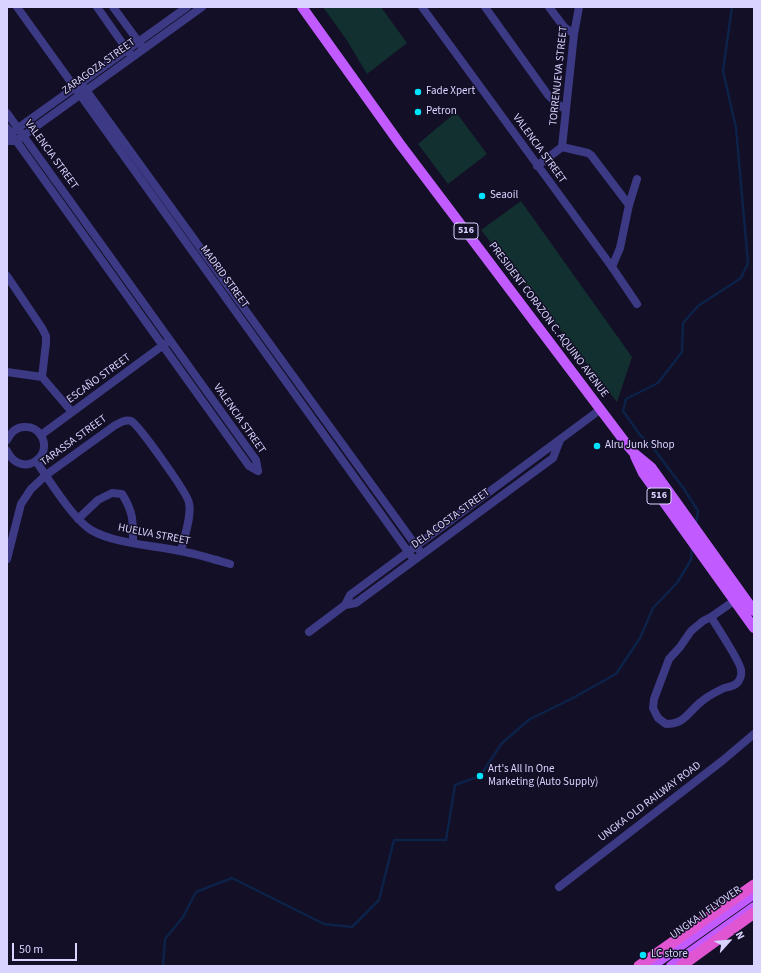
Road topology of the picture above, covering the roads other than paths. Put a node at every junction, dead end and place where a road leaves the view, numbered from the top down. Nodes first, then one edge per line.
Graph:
1 (17, 7) edge
2 (97, 7) edge
3 (113, 7) edge
4 (186, 7) edge
5 (302, 7) edge
6 (422, 7) edge
7 (485, 7) edge
8 (549, 7) edge
9 (579, 7) edge
10 (196, 9) edge
11 (574, 34) junction
12 (138, 42) junction
13 (127, 49) junction
14 (144, 49) junction
15 (133, 57) junction
16 (81, 82) junction
17 (74, 88) junction
18 (86, 90) junction
19 (79, 95) junction
20 (565, 109) junction
21 (7, 113) edge
22 (18, 128) junction
23 (23, 135) junction
24 (9, 137) edge
25 (562, 147) junction
26 (537, 166) junction
27 (637, 179) dead end
28 (629, 205) junction
29 (612, 267) junction
30 (7, 276) edge
31 (637, 304) dead end
32 (170, 340) junction
33 (163, 346) junction
34 (7, 372) edge
35 (42, 376) junction
36 (601, 409) junction
37 (72, 412) junction
38 (41, 435) junction
39 (7, 440) edge
40 (561, 440) junction
41 (7, 451) edge
42 (36, 461) junction
43 (647, 470) junction
44 (46, 475) junction
45 (78, 519) junction
46 (133, 543) junction
47 (415, 546) junction
48 (181, 551) junction
49 (408, 551) junction
50 (422, 554) junction
51 (7, 559) edge
52 (414, 560) junction
53 (230, 564) dead end
54 (734, 601) junction
55 (345, 605) junction
56 (754, 611) edge
57 (711, 617) junction
58 (754, 628) edge
59 (309, 632) dead end
60 (754, 734) edge
61 (754, 885) edge
62 (559, 887) dead end
63 (754, 894) edge
64 (754, 907) edge
65 (754, 913) edge
66 (639, 966) edge
67 (652, 966) edge
68 (671, 966) edge
69 (681, 966) edge

1 - 17 street, MADRID STREET
2 - 13 street
3 - 12 street
4 - 12 street, ZARAGOZA STREET
5 - 36 main road, PRESIDENT CORAZON C. AQUINO AVENUE / 516
6 - 26 street, VALENCIA STREET
7 - 20 street
8 - 11 street
9 - 11 street, TORRENUEVA STREET
10 - 14 street, ZARAGOZA STREET
11 - 20 street, TORRENUEVA STREET
12 - 13 street, ZARAGOZA STREET
12 - 14 street
13 - 15 street
13 - 16 street, ZARAGOZA STREET
14 - 15 street, ZARAGOZA STREET
15 - 18 street, ZARAGOZA STREET
16 - 17 street, ZARAGOZA STREET
16 - 18 street, MADRID STREET
17 - 19 street, MADRID STREET
17 - 22 street, ZARAGOZA STREET
18 - 19 street, ZARAGOZA STREET
18 - 47 street, MADRID STREET
19 - 23 street, ZARAGOZA STREET
19 - 49 street, MADRID STREET
20 - 25 street, TORRENUEVA STREET
21 - 22 street, VALENCIA STREET
22 - 23 street, VALENCIA STREET
22 - 24 street, ZARAGOZA STREET
23 - 24 street, ZARAGOZA STREET
23 - 32 street, VALENCIA STREET
24 - 33 street, VALENCIA STREET
25 - 26 street
25 - 28 street
26 - 29 street, VALENCIA STREET
27 - 28 street
28 - 29 street
29 - 31 street, VALENCIA STREET
30 - 35 street
32 - 33 street, ESCAÑO STREET
32 - 33 street, VALENCIA STREET
33 - 37 street, ESCAÑO STREET
34 - 35 street
35 - 37 street
36 - 40 street, DELA COSTA STREET
36 - 43 main road, PRESIDENT CORAZON C. AQUINO AVENUE / 516
37 - 38 street, ESCAÑO STREET
38 - 39 street
38 - 42 street
40 - 47 street, DELA COSTA STREET
40 - 50 street, DELA COSTA STREET
41 - 42 street
42 - 44 street, HUELVA STREET
43 - 54 main road, PRESIDENT CORAZON C. AQUINO AVENUE / 516
43 - 56 main road, PRESIDENT CORAZON C. AQUINO AVENUE / 516
44 - 45 street, HUELVA STREET
44 - 48 street, TARASSA STREET
44 - 51 street, TARASSA STREET
45 - 46 street, HUELVA STREET
45 - 46 street
46 - 48 street, HUELVA STREET
47 - 49 street, DELA COSTA STREET
47 - 50 street, MADRID STREET
48 - 53 street, HUELVA STREET
49 - 52 street, MADRID STREET
49 - 55 street, DELA COSTA STREET
50 - 52 street, DELA COSTA STREET
52 - 55 street, DELA COSTA STREET
54 - 57 street
54 - 58 main road, PRESIDENT CORAZON C. AQUINO AVENUE / 516
55 - 59 street, DELA COSTA STREET
57 - 57 street
60 - 62 street, UNGKA OLD RAILWAY ROAD
61 - 66 highway
63 - 67 main road, UNGKA II FLYOVER
64 - 68 main road, UNGKA II FLYOVER
65 - 69 highway

